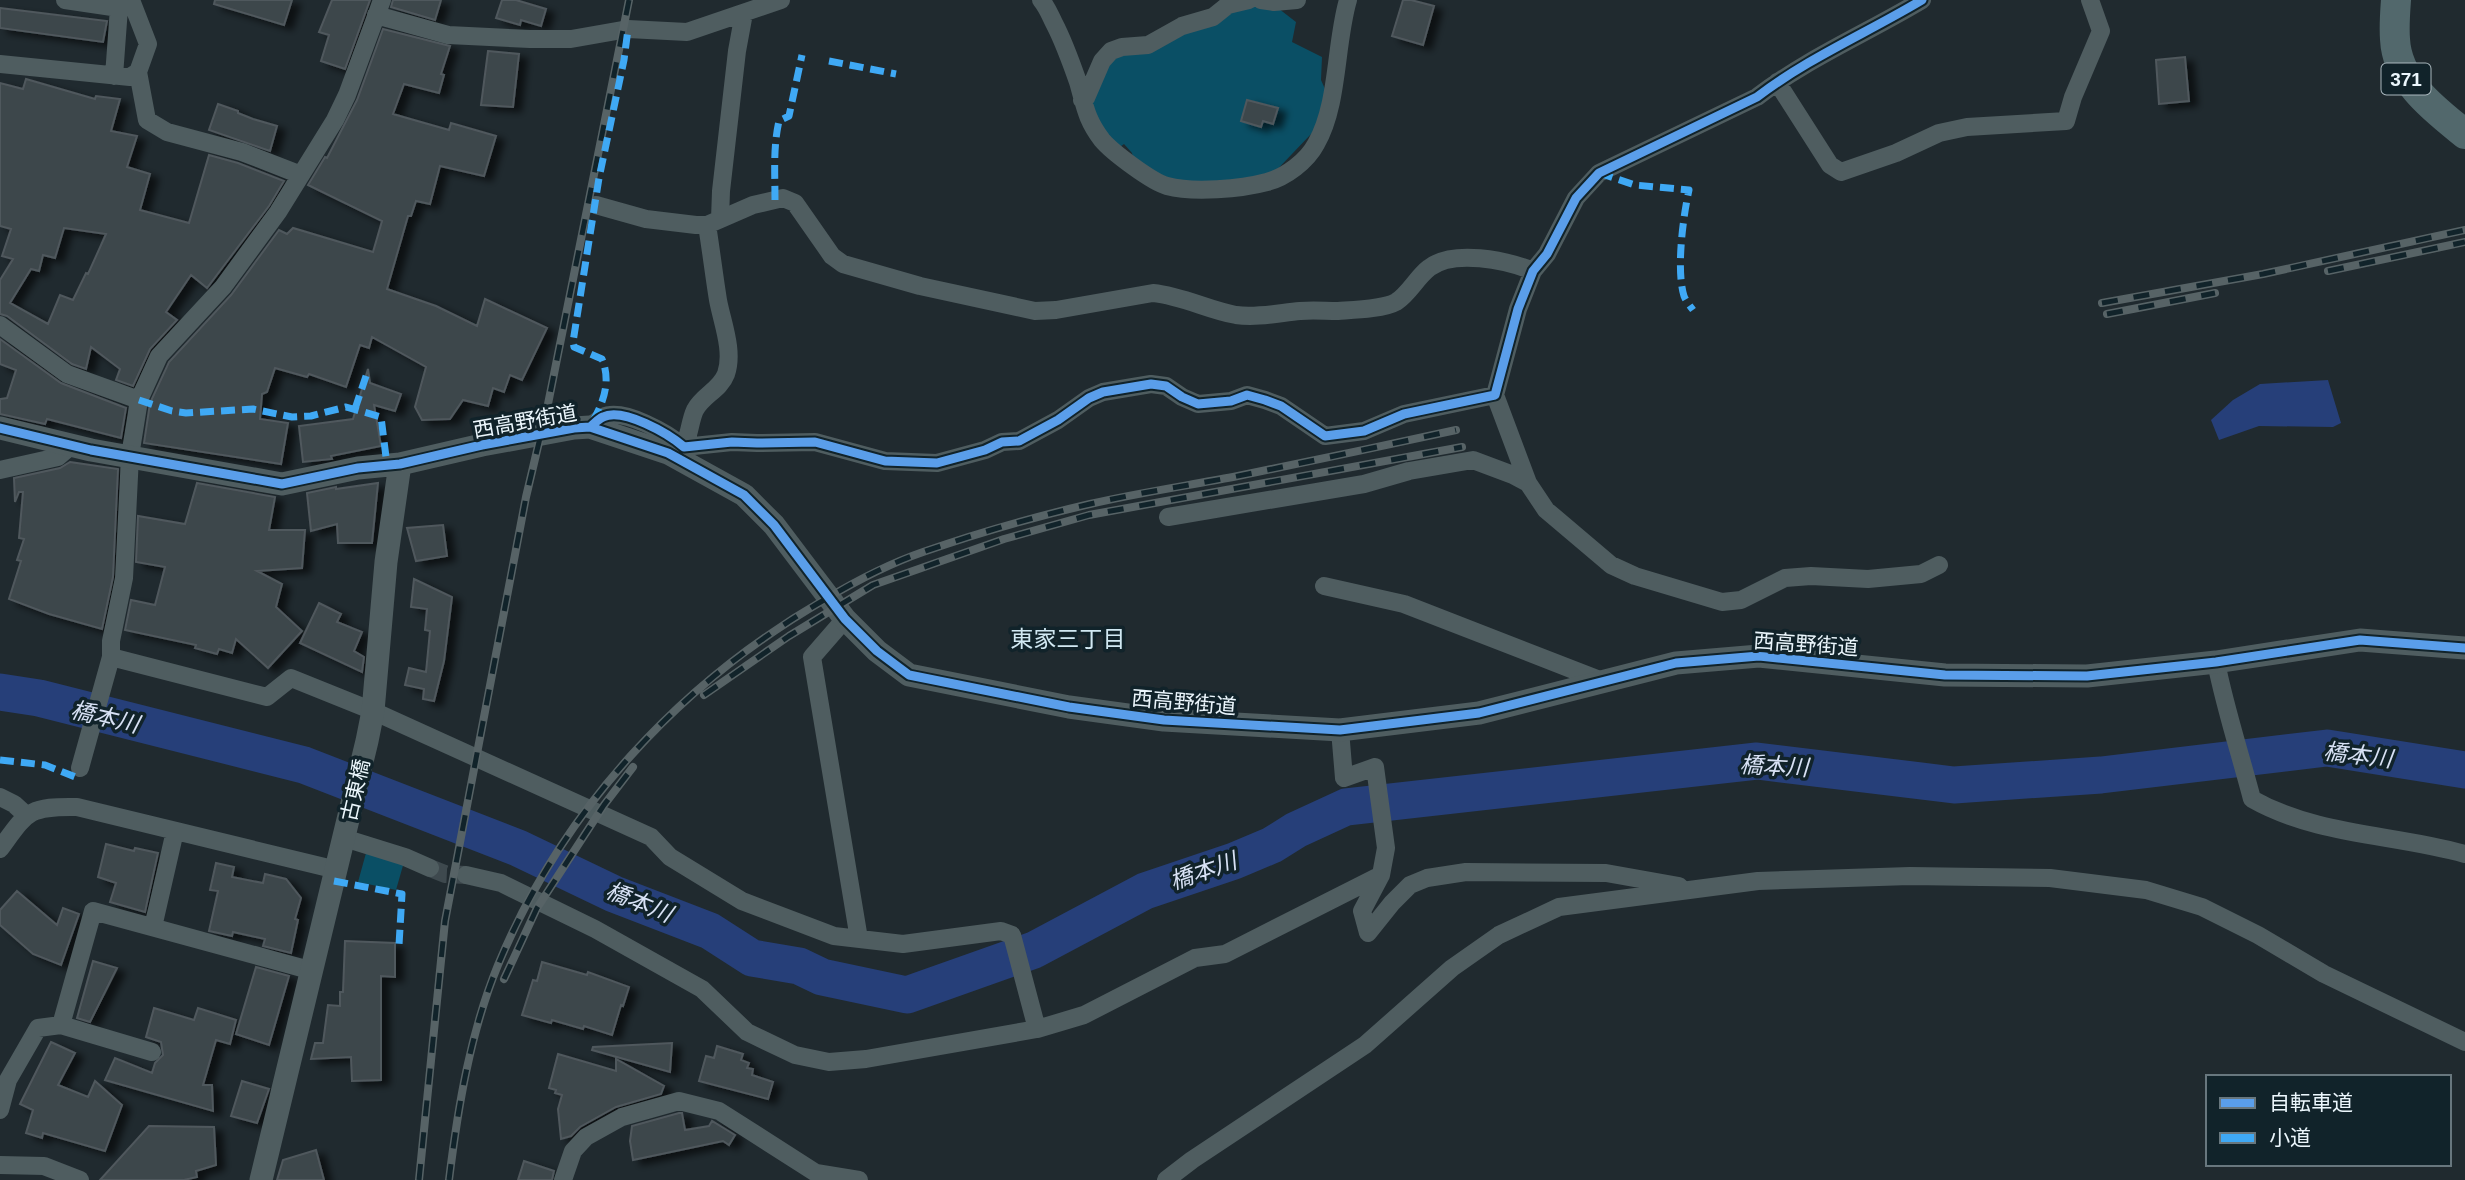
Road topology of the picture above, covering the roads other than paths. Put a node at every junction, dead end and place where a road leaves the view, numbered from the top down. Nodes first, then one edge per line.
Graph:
1 (65, 0) edge
2 (131, 0) edge
3 (781, 0) edge
4 (1041, 0) edge
5 (1250, 0) edge
6 (1261, 0) edge
7 (1297, 0) edge
8 (1348, 0) edge
9 (1922, 0) edge
10 (2090, 0) edge
11 (2396, 0) edge
12 (379, 7) edge
13 (744, 13) junction
14 (0, 64) edge
15 (138, 72) junction
16 (114, 76) junction
17 (1777, 82) junction
18 (1082, 100) junction
19 (2465, 134) edge
20 (301, 175) junction
21 (596, 205) dead end
22 (713, 222) junction
23 (1533, 271) junction
24 (0, 325) edge
25 (1495, 395) junction
26 (139, 400) junction
27 (0, 428) edge
28 (72, 445) junction
29 (678, 451) junction
30 (130, 456) junction
31 (400, 464) junction
32 (0, 471) edge
33 (1528, 483) junction
34 (1168, 517) dead end
35 (1939, 565) dead end
36 (1324, 586) dead end
37 (845, 619) junction
38 (2465, 648) edge
39 (111, 657) junction
40 (2216, 662) junction
41 (1602, 681) junction
42 (373, 711) junction
43 (1340, 730) junction
44 (80, 768) dead end
45 (0, 797) edge
46 (25, 814) junction
47 (175, 831) junction
48 (344, 838) junction
49 (0, 849) edge
50 (2465, 854) edge
51 (430, 868) tunnel mouth
52 (337, 870) junction
53 (466, 875) tunnel mouth
54 (1381, 875) junction
55 (1693, 890) junction
56 (153, 927) junction
57 (859, 939) junction
58 (313, 971) junction
59 (61, 1025) junction
60 (1037, 1028) junction
61 (2465, 1042) edge
62 (152, 1052) dead end
63 (0, 1110) edge
64 (0, 1165) edge
65 (80, 1180) edge
66 (261, 1180) edge
67 (563, 1180) edge
68 (859, 1180) edge
69 (1166, 1180) edge

1 - 16 street
2 - 15 street
3 - 13 street
4 - 18 street
5 - 18 street
6 - 7 street
8 - 18 street
9 - 17 street
10 - 17 street
11 - 19 highway, 371
12 - 13 street
12 - 20 street
13 - 22 street
14 - 16 street
15 - 16 street
15 - 20 street
17 - 23 street
20 - 26 street
21 - 22 street
22 - 23 street
22 - 29 street
23 - 25 street
24 - 26 street
25 - 29 street
25 - 33 street
26 - 30 street
27 - 28 street, 西高野街道
28 - 30 street, 西高野街道
28 - 32 street
29 - 31 street, 西高野街道
29 - 37 street, 西高野街道
30 - 31 street, 西高野街道
30 - 39 street
31 - 42 street, 古東橋
33 - 34 street
33 - 35 street
36 - 41 street
37 - 43 street, 西高野街道
37 - 57 street
38 - 40 street, 西高野街道
39 - 42 street
39 - 44 street
40 - 41 street, 西高野街道
40 - 50 street
41 - 43 street, 西高野街道
42 - 48 street, 古東橋
42 - 57 street
43 - 54 street
45 - 46 street
46 - 47 street
46 - 49 street
47 - 52 street
47 - 56 street
48 - 51 street
48 - 52 street, 古東橋
52 - 58 street, 古東橋
53 - 60 street
54 - 55 street
54 - 60 street
55 - 61 street
55 - 69 street
56 - 58 street
56 - 59 street
57 - 60 street
58 - 66 street, 古東橋
59 - 62 street
59 - 63 street
64 - 65 street
67 - 68 street

